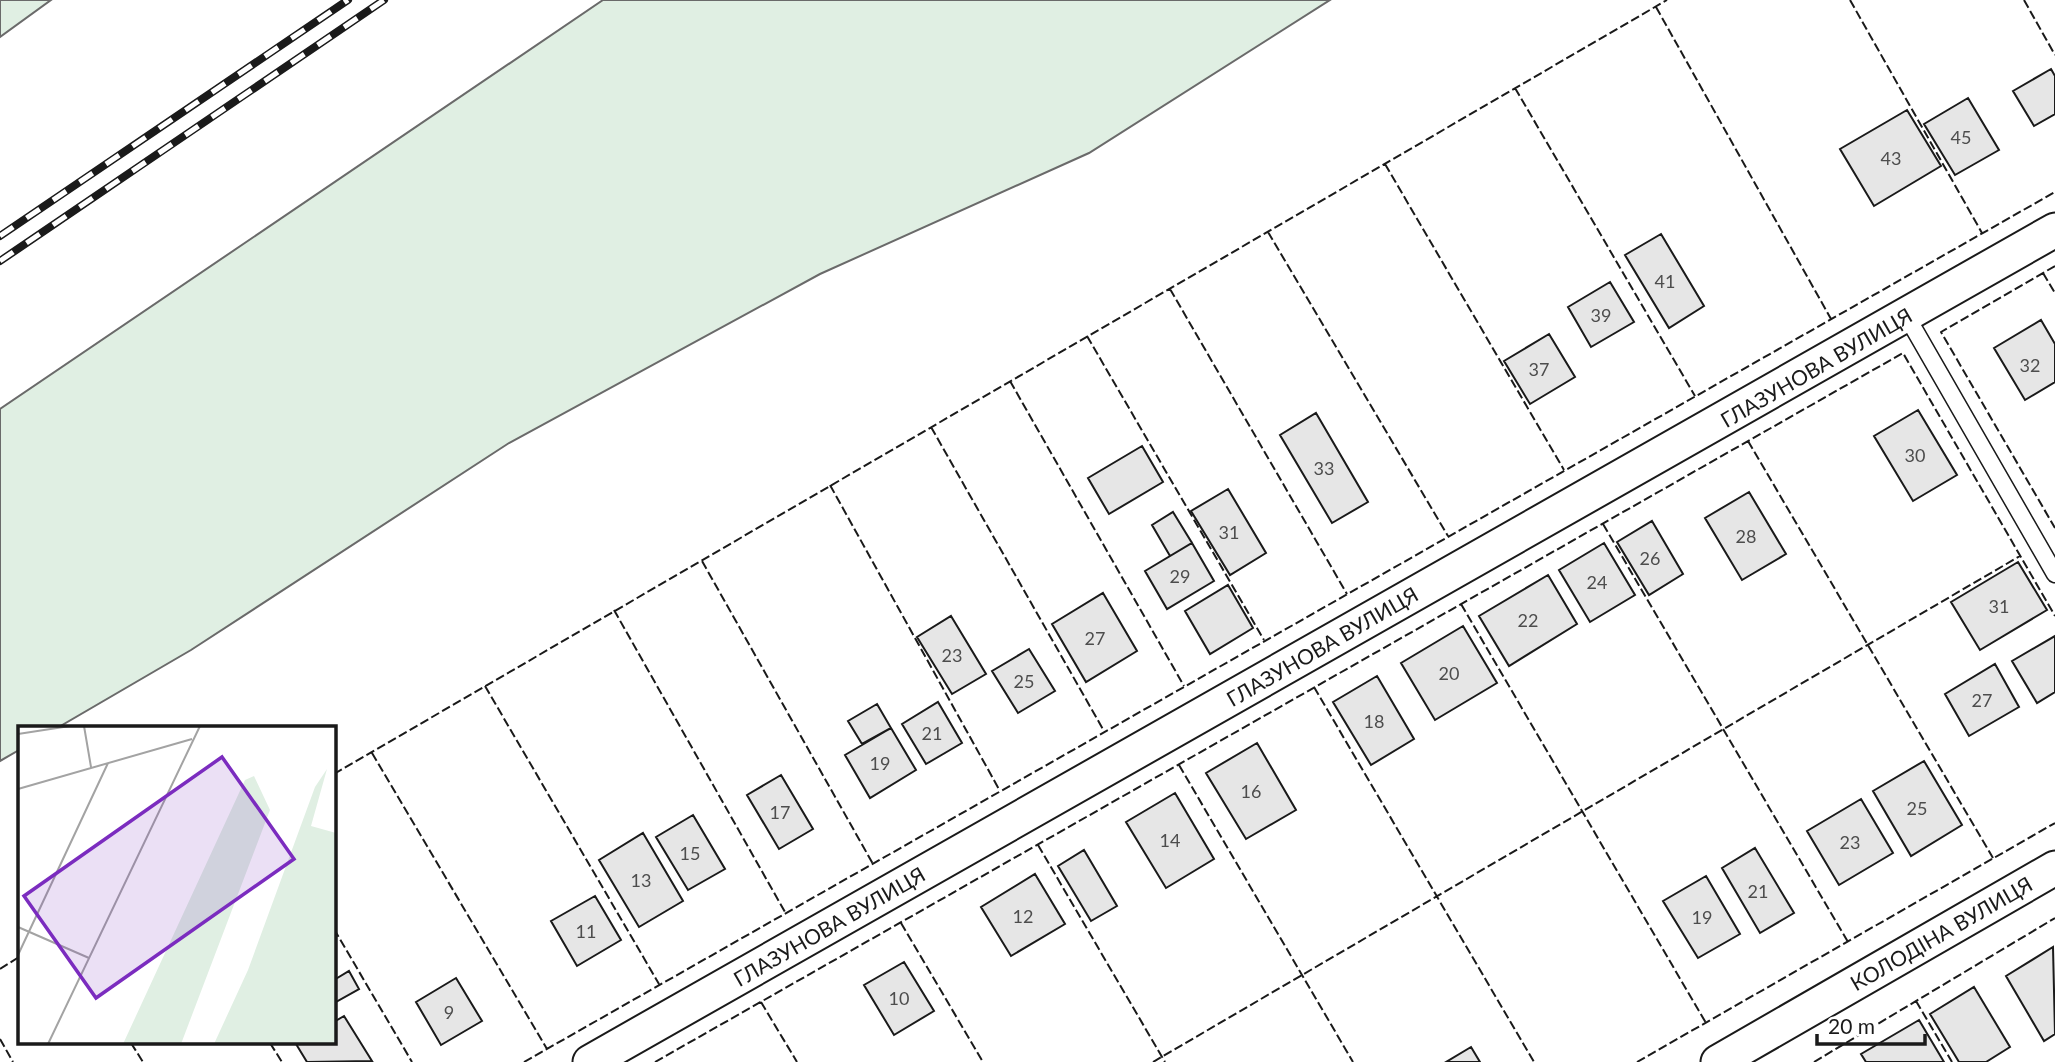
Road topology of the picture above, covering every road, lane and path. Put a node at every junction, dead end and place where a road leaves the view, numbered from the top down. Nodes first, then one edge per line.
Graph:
1 (2055, 230) edge
2 (1906, 316) junction
3 (2055, 574) edge
4 (2055, 868) edge
5 (590, 1062) edge
6 (1718, 1062) edge

1 - 2 street, ГЛАЗУНОВА ВУЛИЦЯ
2 - 3 lane
2 - 5 street, ГЛАЗУНОВА ВУЛИЦЯ
4 - 6 street, КОЛОДІНА ВУЛИЦЯ

